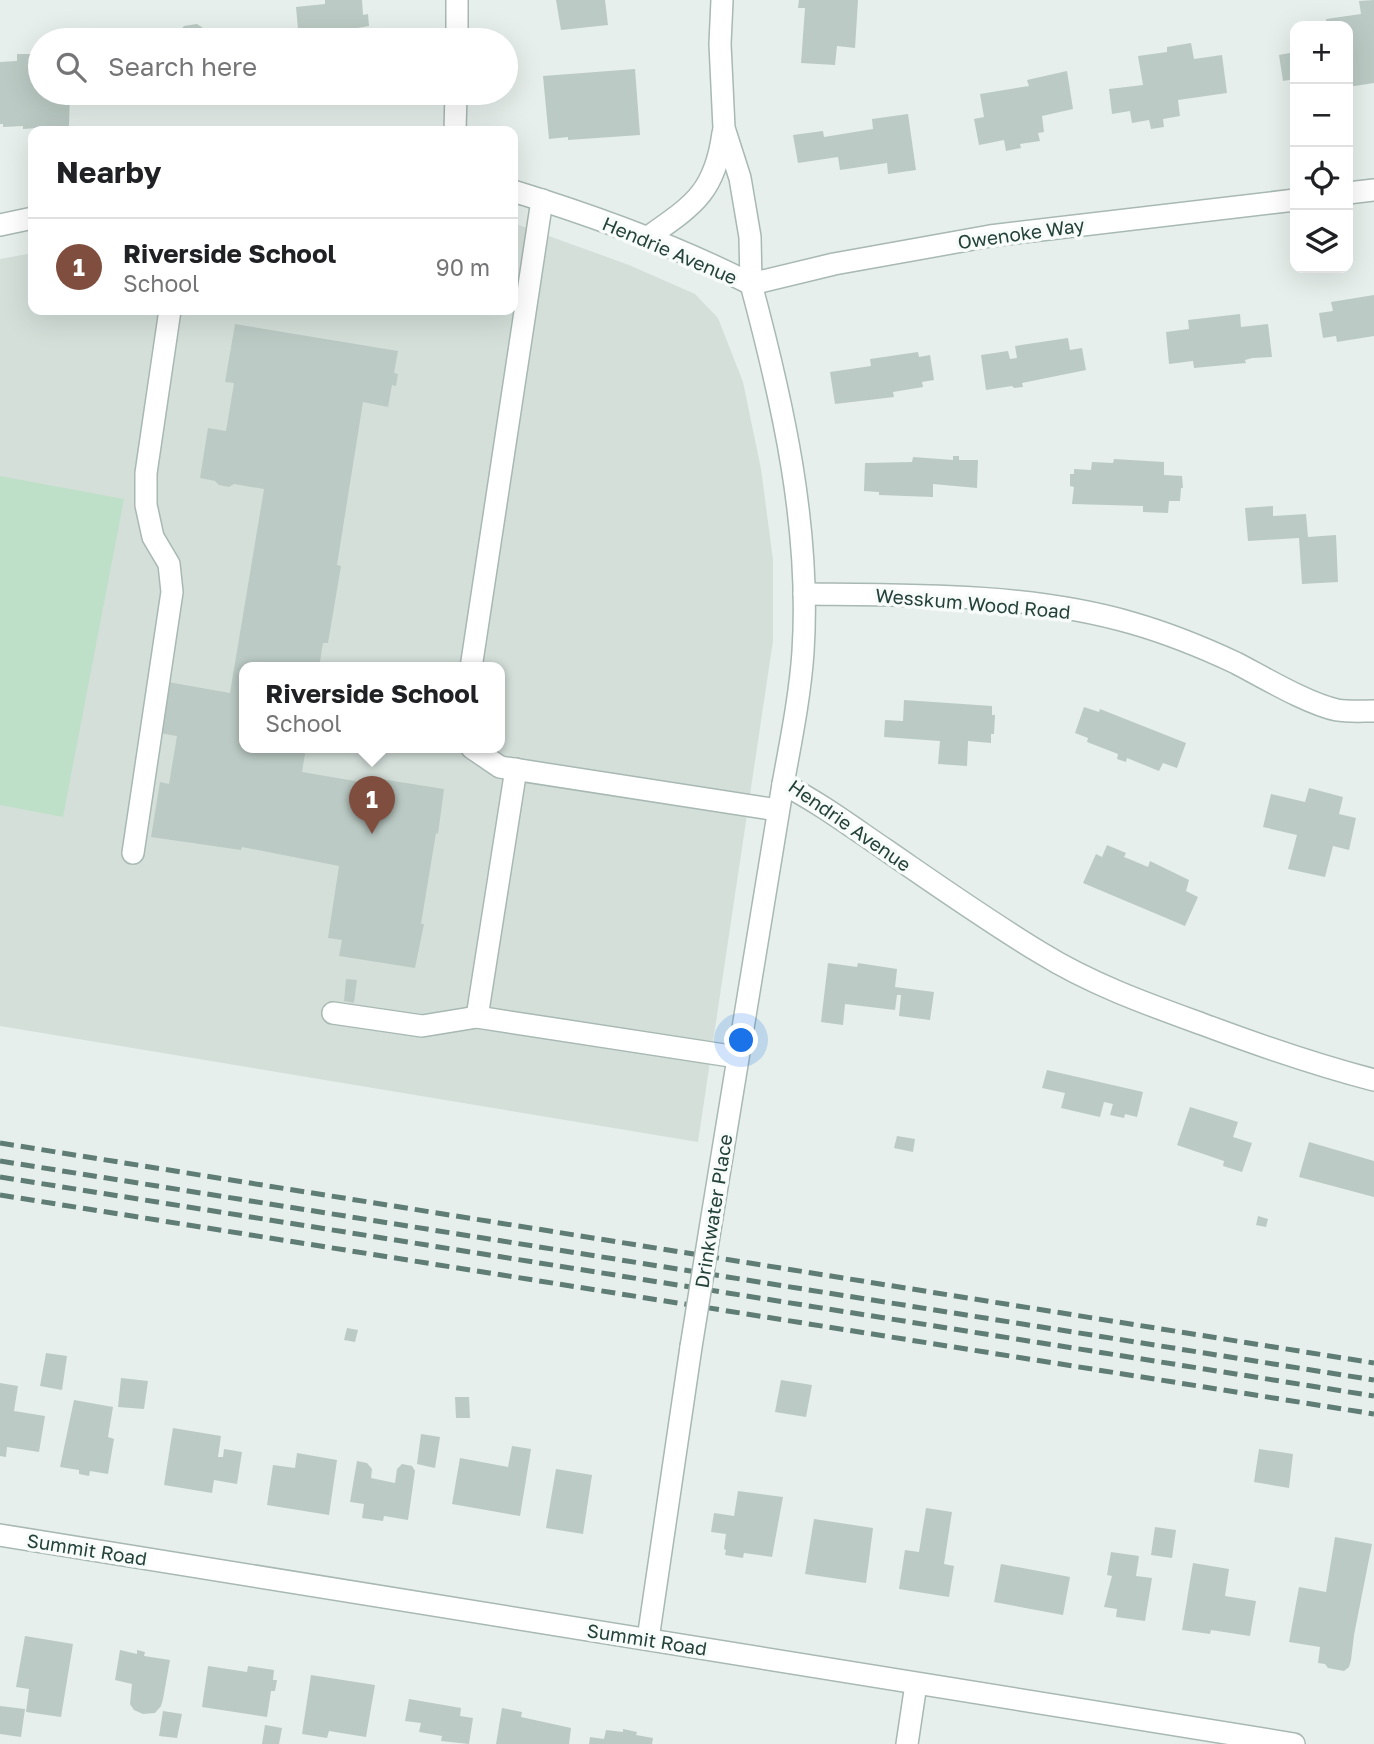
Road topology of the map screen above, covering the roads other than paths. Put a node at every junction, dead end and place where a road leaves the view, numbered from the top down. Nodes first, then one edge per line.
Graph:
1 (457, 0) edge
2 (722, 0) edge
3 (457, 28) edge
4 (456, 105) edge
5 (455, 126) edge
6 (724, 128) junction
7 (1374, 190) edge
8 (518, 193) edge
9 (1353, 193) edge
10 (542, 200) junction
11 (1290, 201) edge
12 (28, 219) edge
13 (0, 225) edge
14 (648, 237) junction
15 (751, 284) junction
16 (169, 315) edge
17 (804, 594) junction
18 (472, 662) edge
19 (1374, 711) edge
20 (479, 753) edge
21 (516, 769) junction
22 (783, 784) junction
23 (778, 810) junction
24 (133, 853) dead end
25 (333, 1013) dead end
26 (477, 1017) junction
27 (737, 1058) junction
28 (1374, 1080) edge
29 (0, 1535) edge
30 (648, 1639) junction
31 (916, 1684) junction
32 (907, 1744) edge
33 (1294, 1744) edge

1 - 3 street
2 - 6 street
4 - 5 street
6 - 14 street
6 - 15 street
7 - 9 street
8 - 10 street, Hendrie Avenue
10 - 14 street, Hendrie Avenue
10 - 18 street
11 - 15 street, Owenoke Way
12 - 13 street
14 - 15 street, Hendrie Avenue
15 - 17 street, Hendrie Avenue
16 - 24 street
17 - 19 street, Wesskum Wood Road
17 - 22 street, Hendrie Avenue
20 - 21 street
21 - 23 street
21 - 26 street
22 - 23 street, Drinkwater Place
22 - 28 street, Hendrie Avenue
23 - 27 street, Drinkwater Place
25 - 26 street
26 - 27 street
27 - 30 street, Drinkwater Place, bridge
29 - 30 street, Summit Road
30 - 31 street, Summit Road
31 - 32 street
31 - 33 street, Summit Road

